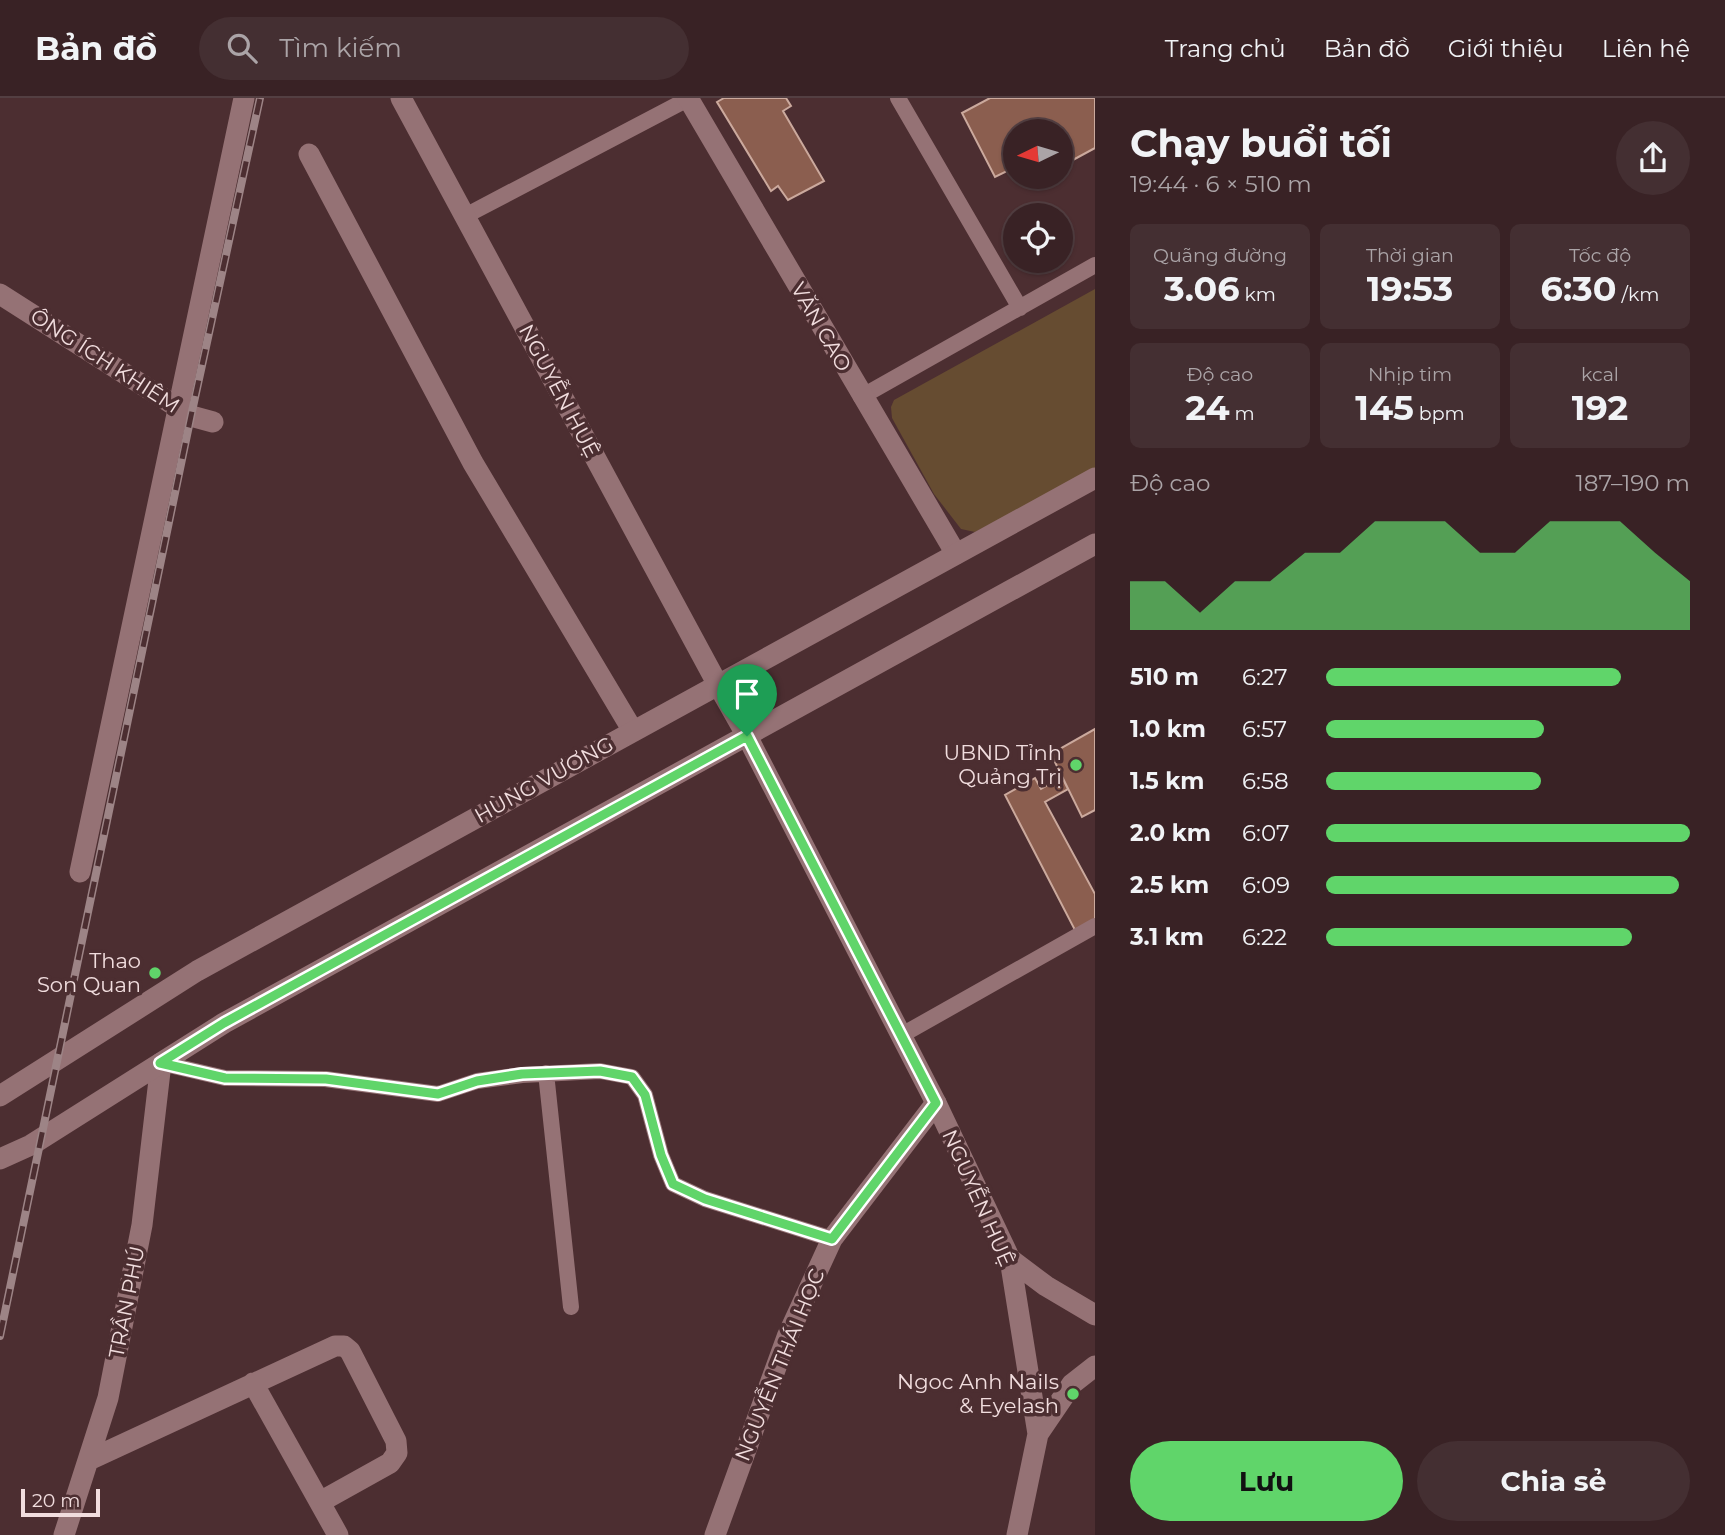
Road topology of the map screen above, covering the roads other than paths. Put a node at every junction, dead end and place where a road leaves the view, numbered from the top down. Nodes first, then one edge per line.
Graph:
1 (244, 98) edge
2 (401, 98) edge
3 (689, 98) edge
4 (898, 98) edge
5 (309, 154) dead end
6 (465, 216) junction
7 (1095, 265) edge
8 (0, 294) edge
9 (1020, 308) junction
10 (861, 397) junction
11 (179, 408) junction
12 (213, 422) dead end
13 (1095, 478) edge
14 (1095, 544) edge
15 (956, 554) junction
16 (718, 685) junction
17 (633, 731) junction
18 (747, 736) junction
19 (80, 872) dead end
20 (1095, 926) edge
21 (900, 1036) junction
22 (160, 1063) junction
23 (546, 1073) junction
24 (0, 1096) edge
25 (936, 1103) junction
26 (0, 1158) edge
27 (832, 1239) junction
28 (1010, 1258) junction
29 (571, 1307) dead end
30 (1095, 1315) edge
31 (1095, 1366) edge
32 (253, 1383) junction
33 (1038, 1434) junction
34 (89, 1460) junction
35 (320, 1502) junction
36 (64, 1535) edge
37 (338, 1535) edge
38 (715, 1535) edge
39 (1017, 1535) edge

1 - 11 street
2 - 6 street, NGUYỄN HUỆ
3 - 6 lane
3 - 10 street, VĂN CAO
4 - 9 lane
5 - 17 street
6 - 16 street, NGUYỄN HUỆ
7 - 9 lane
8 - 11 street, ÔNG ÍCH KHIÊM
9 - 10 lane
10 - 15 street, VĂN CAO
11 - 12 street, ÔNG ÍCH KHIÊM
11 - 19 street
13 - 15 street, HÙNG VƯƠNG
14 - 18 street
15 - 16 street, HÙNG VƯƠNG
16 - 17 street, HÙNG VƯƠNG
16 - 18 street, NGUYỄN HUỆ
17 - 24 street, HÙNG VƯƠNG
18 - 21 street, NGUYỄN HUỆ
18 - 22 street
20 - 21 lane
21 - 25 street, NGUYỄN HUỆ
22 - 23 lane
22 - 26 street
22 - 34 street, TRẦN PHÚ
23 - 27 lane
23 - 29 lane
25 - 27 street, NGUYỄN THÁI HỌC
25 - 28 street, NGUYỄN HUỆ
27 - 38 street, NGUYỄN THÁI HỌC
28 - 30 street
28 - 33 street, NGUYỄN HUỆ
31 - 33 street
32 - 34 street
32 - 35 street
32 - 35 street
33 - 39 street, NGUYỄN HUỆ
34 - 36 street, TRẦN PHÚ
35 - 37 street

